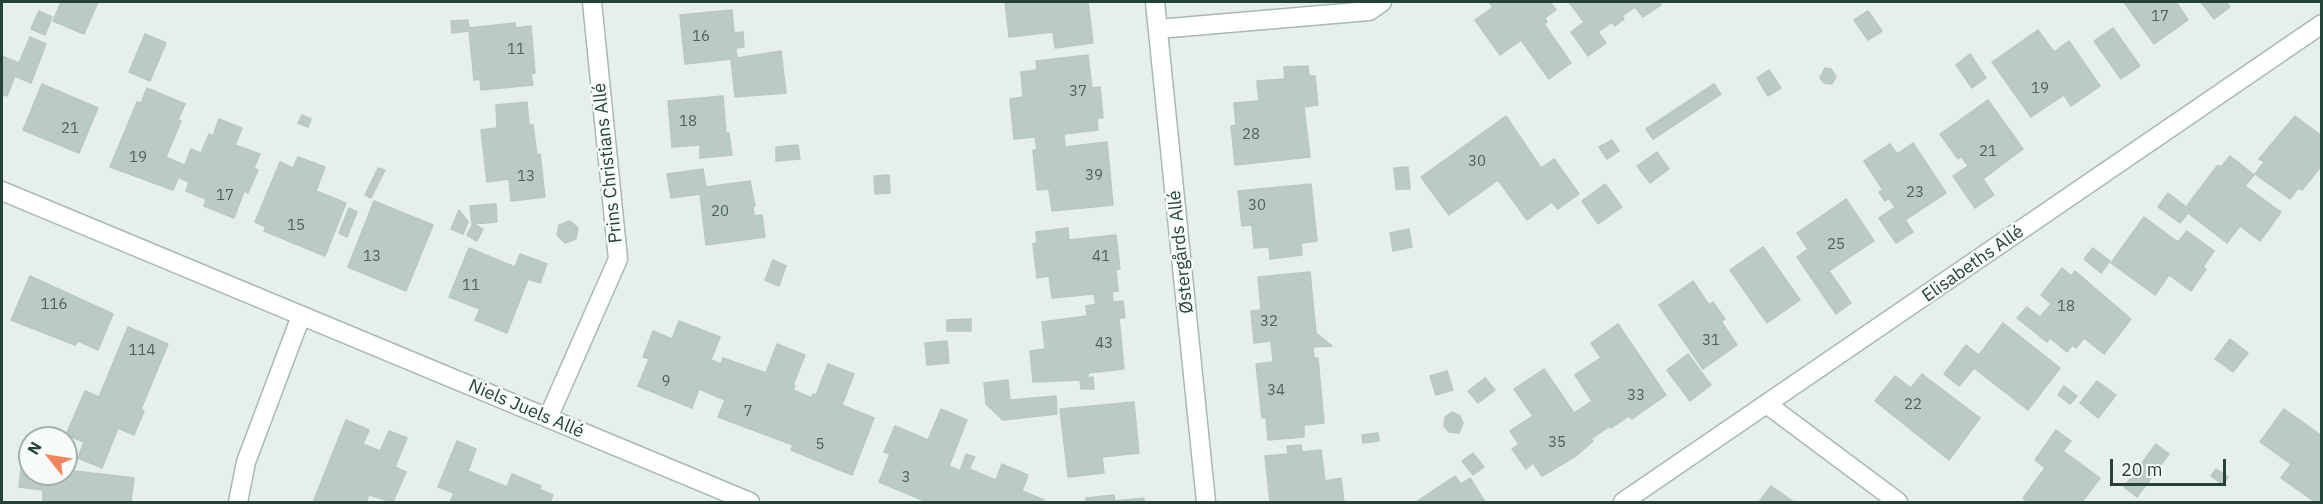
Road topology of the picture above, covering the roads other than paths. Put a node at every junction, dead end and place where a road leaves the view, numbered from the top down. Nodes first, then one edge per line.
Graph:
1 (592, 2) edge
2 (1155, 2) edge
3 (1382, 2) edge
4 (2322, 24) edge
5 (1158, 29) junction
6 (2, 191) edge
7 (301, 316) junction
8 (1768, 405) junction
9 (548, 418) junction
10 (237, 502) edge
11 (750, 502) edge
12 (1206, 502) edge
13 (1623, 502) edge
14 (1898, 502) edge

1 - 9 street, Prins Christians Allé
2 - 5 street, Østergårds Allé
3 - 5 street
4 - 8 street, Elisabeths Allé
5 - 12 street, Østergårds Allé
6 - 7 street, Niels Juels Allé
7 - 9 street, Niels Juels Allé
7 - 10 street
8 - 13 street, Elisabeths Allé
8 - 14 street
9 - 11 street, Niels Juels Allé

